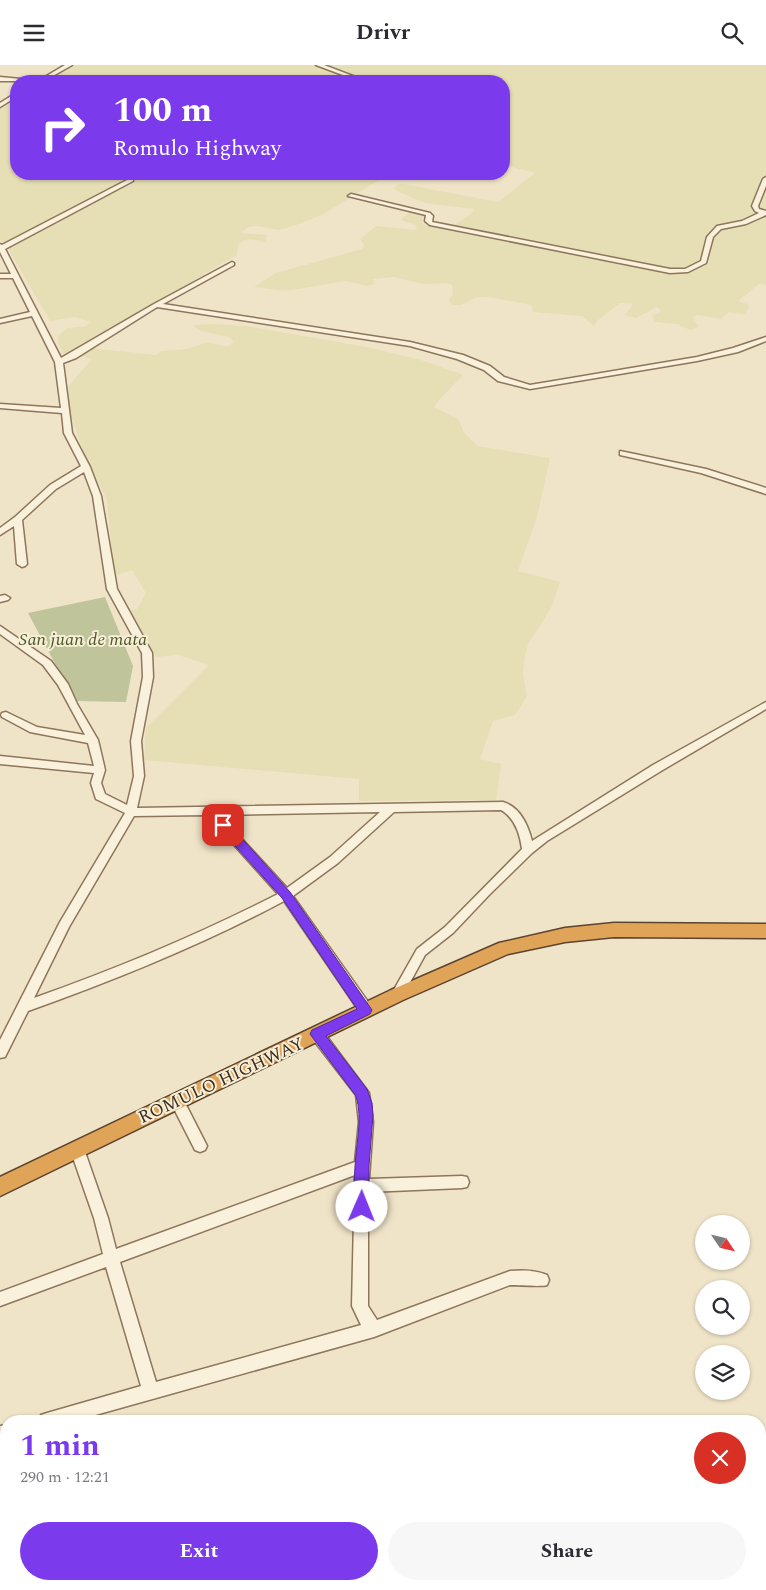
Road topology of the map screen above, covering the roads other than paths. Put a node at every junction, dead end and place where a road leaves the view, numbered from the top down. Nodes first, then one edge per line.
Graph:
1 (69, 65) edge
2 (320, 65) edge
3 (52, 75) edge
4 (347, 75) edge
5 (766, 179) edge
6 (131, 180) dead end
7 (351, 196) dead end
8 (765, 213) edge
9 (1, 247) edge
10 (232, 263) dead end
11 (0, 276) edge
12 (16, 276) junction
13 (156, 305) junction
14 (34, 313) junction
15 (0, 321) edge
16 (766, 339) edge
17 (59, 362) junction
18 (0, 406) edge
19 (66, 411) junction
20 (623, 453) dead end
21 (86, 467) junction
22 (766, 491) edge
23 (18, 519) junction
24 (0, 532) edge
25 (22, 564) dead end
26 (0, 629) edge
27 (766, 705) edge
28 (6, 715) dead end
29 (93, 740) junction
30 (0, 761) edge
31 (100, 771) junction
32 (390, 809) junction
33 (210, 811) junction
34 (131, 812) junction
35 (528, 850) junction
36 (286, 895) junction
37 (766, 931) edge
38 (397, 995) junction
39 (23, 1007) junction
40 (366, 1010) junction
41 (317, 1034) junction
42 (0, 1053) edge
43 (177, 1101) junction
44 (200, 1145) dead end
45 (77, 1149) junction
46 (362, 1166) junction
47 (462, 1182) dead end
48 (0, 1187) edge
49 (362, 1187) junction
50 (111, 1259) junction
51 (542, 1280) dead end
52 (0, 1299) edge
53 (374, 1329) junction
54 (151, 1392) junction
55 (69, 1415) edge

1 - 3 street
2 - 4 street
5 - 8 street
6 - 9 street
7 - 8 street
9 - 12 street
10 - 13 street
11 - 12 street
12 - 14 street
13 - 16 street
13 - 17 street
14 - 15 street
14 - 17 street
17 - 19 street
18 - 19 street
19 - 21 street
20 - 22 street
21 - 23 street
21 - 34 street
23 - 24 street
23 - 25 street
26 - 29 street
27 - 35 street
28 - 29 street
29 - 31 street
30 - 31 street
31 - 34 street
32 - 33 street
32 - 35 street
32 - 36 street
33 - 34 street
33 - 36 street
34 - 39 street
35 - 38 street
36 - 39 street
36 - 40 street
37 - 38 highway, ROMULO HIGHWAY
38 - 40 highway, ROMULO HIGHWAY
39 - 42 street
40 - 41 highway, ROMULO HIGHWAY
41 - 43 highway, ROMULO HIGHWAY
41 - 46 street
43 - 44 street
43 - 45 highway, ROMULO HIGHWAY
45 - 48 highway, ROMULO HIGHWAY
45 - 50 street
46 - 49 street
46 - 50 street
47 - 49 street
49 - 53 street
50 - 52 street
50 - 54 street
51 - 53 street
53 - 54 street
54 - 55 street

